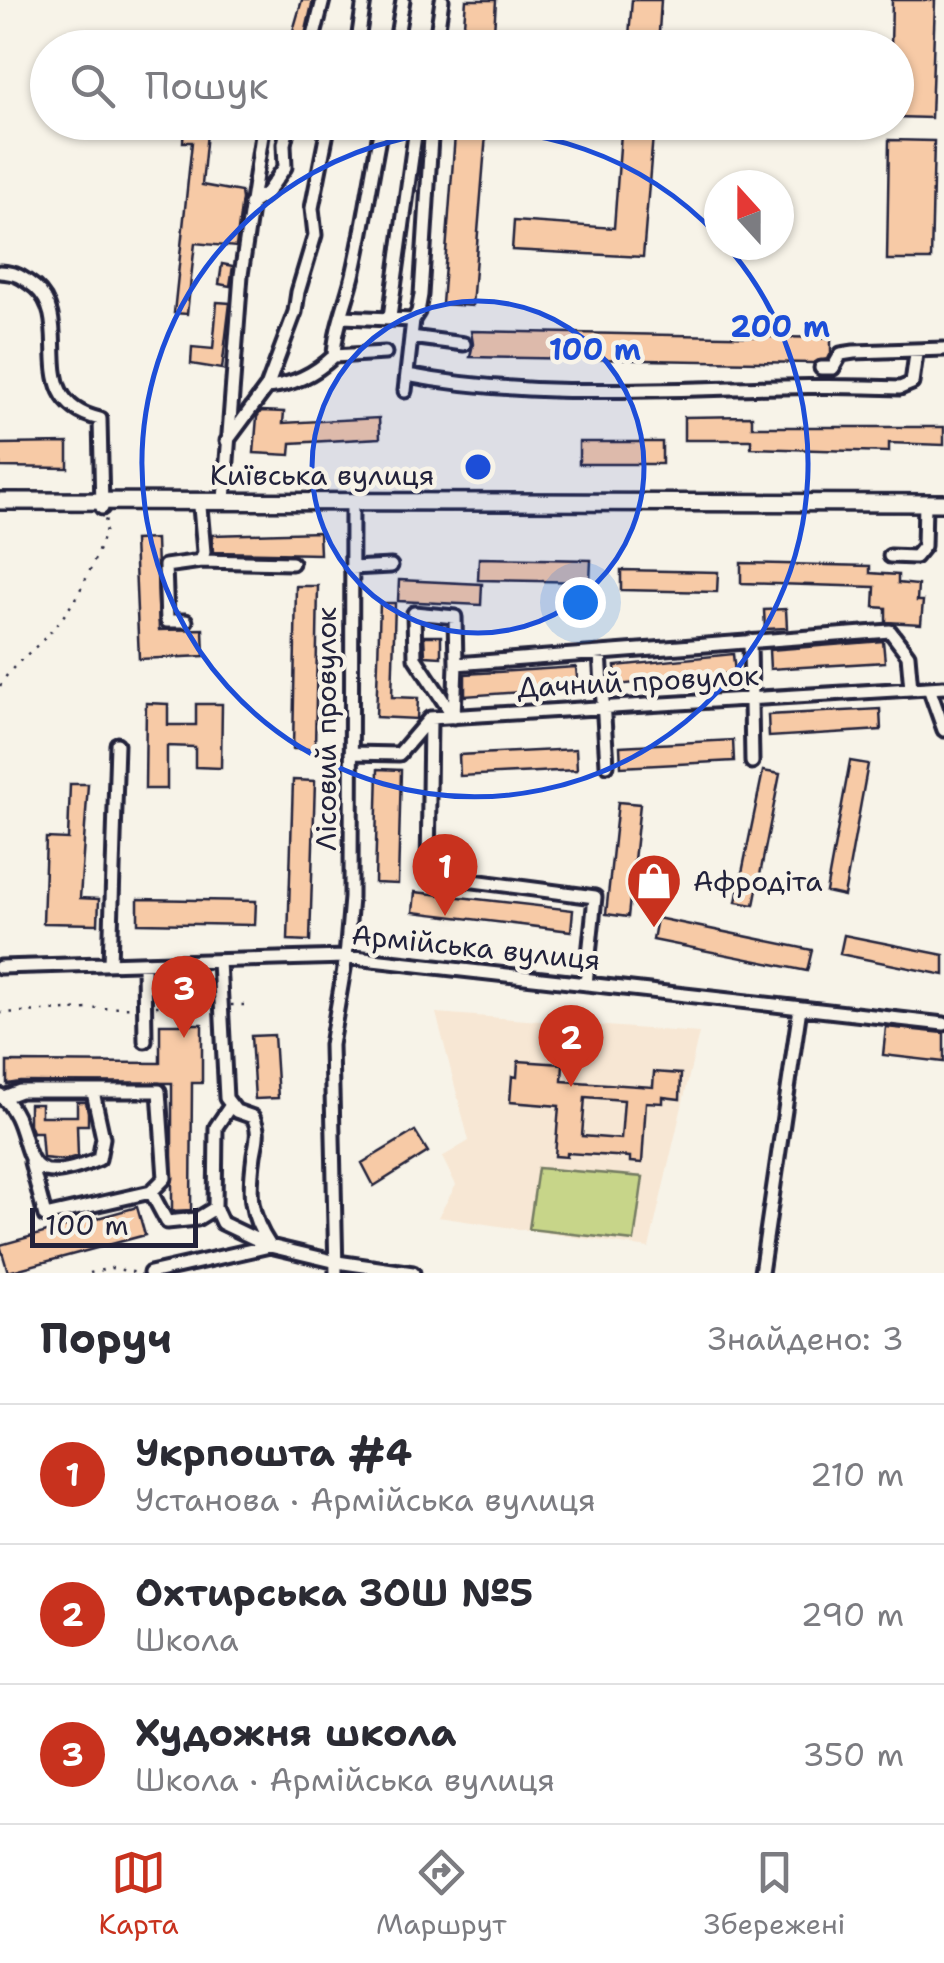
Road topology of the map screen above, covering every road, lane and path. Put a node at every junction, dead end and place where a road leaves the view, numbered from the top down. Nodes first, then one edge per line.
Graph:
1 (323, 0) edge
2 (364, 0) edge
3 (403, 0) edge
4 (442, 0) edge
5 (316, 30) edge
6 (360, 30) edge
7 (398, 30) edge
8 (438, 30) edge
9 (261, 140) edge
10 (285, 140) edge
11 (326, 140) edge
12 (378, 140) edge
13 (416, 140) edge
14 (431, 140) edge
15 (412, 163) junction
16 (430, 166) junction
17 (406, 199) junction
18 (428, 202) junction
19 (250, 204) junction
20 (0, 272) edge
21 (390, 316) junction
22 (343, 317) junction
23 (413, 320) junction
24 (411, 337) junction
25 (464, 344) dead end
26 (944, 349) edge
27 (385, 353) dead end
28 (916, 354) dead end
29 (334, 356) junction
30 (821, 368) dead end
31 (406, 375) junction
32 (268, 388) junction
33 (404, 391) dead end
34 (226, 441) junction
35 (224, 500) junction
36 (352, 503) junction
37 (0, 504) edge
38 (102, 505) junction
39 (200, 507) junction
40 (925, 507) junction
41 (944, 507) edge
42 (890, 556) dead end
43 (201, 560) junction
44 (292, 563) dead end
45 (391, 566) dead end
46 (351, 568) junction
47 (186, 621) dead end
48 (750, 641) junction
49 (600, 653) junction
50 (456, 664) junction
51 (0, 686) edge
52 (929, 688) junction
53 (944, 688) edge
54 (911, 689) junction
55 (753, 699) junction
56 (603, 708) junction
57 (454, 717) junction
58 (430, 718) junction
59 (944, 730) edge
60 (117, 744) dead end
61 (350, 752) junction
62 (752, 762) dead end
63 (607, 765) dead end
64 (346, 957) junction
65 (220, 961) junction
66 (144, 963) junction
67 (110, 964) junction
68 (0, 967) edge
69 (586, 984) junction
70 (251, 1005) dead end
71 (144, 1006) junction
72 (222, 1006) junction
73 (800, 1008) junction
74 (0, 1013) edge
75 (944, 1024) edge
76 (145, 1041) dead end
77 (93, 1092) junction
78 (2, 1096) edge
79 (231, 1104) junction
80 (31, 1162) junction
81 (151, 1192) junction
82 (215, 1208) junction
83 (270, 1246) junction
84 (336, 1268) edge
85 (90, 1273) edge
86 (138, 1273) edge
87 (150, 1273) edge
88 (413, 1273) edge
89 (762, 1273) edge

1 - 5 street
2 - 6 street
3 - 7 street
4 - 8 street
9 - 19 street
10 - 19 street
11 - 32 street
12 - 22 street
13 - 15 street
14 - 16 street
15 - 16 street
15 - 17 street
16 - 18 street
17 - 18 street
17 - 21 street
18 - 23 street
19 - 34 street
20 - 38 street
21 - 22 street
21 - 23 street
22 - 29 street
23 - 24 street
24 - 25 street
24 - 31 street
26 - 30 street
27 - 29 street
28 - 31 street
29 - 32 street
31 - 33 street
32 - 34 street
34 - 35 street
35 - 36 main road, Київська вулиця
35 - 38 main road, Київська вулиця
36 - 39 main road, Київська вулиця
36 - 40 main road, Київська вулиця
36 - 46 street, Лісовий провулок
37 - 38 main road, Київська вулиця
38 - 39 main road, Київська вулиця
38 - 51 path
39 - 43 street
40 - 41 main road, Київська вулиця
40 - 42 street
43 - 44 street
43 - 47 street
45 - 46 street
46 - 61 street, Лісовий провулок
48 - 49 street
48 - 54 street
48 - 55 street
49 - 50 street
49 - 56 street
50 - 57 street
50 - 57 street
52 - 53 street, Дачний провулок
52 - 54 street, Дачний провулок
52 - 59 street
54 - 55 street, Дачний провулок
55 - 56 street, Дачний провулок
55 - 62 street
56 - 57 street, Дачний провулок
56 - 63 street
57 - 58 street, Дачний провулок
58 - 61 street
58 - 69 street
60 - 67 street
61 - 64 street, Лісовий провулок
64 - 65 street, Армійська вулиця
64 - 69 street, Армійська вулиця
64 - 84 street, Лісовий провулок
65 - 66 street, Армійська вулиця
65 - 72 street
66 - 67 street, Армійська вулиця
66 - 71 street
67 - 68 street, Армійська вулиця
69 - 73 street, Армійська вулиця
70 - 72 path
71 - 72 path
71 - 74 path
71 - 76 street
72 - 79 street
73 - 75 street, Армійська вулиця
73 - 89 street
77 - 78 street
77 - 80 street
77 - 81 street
78 - 80 street
79 - 82 street
79 - 83 street
80 - 81 street
81 - 82 street
82 - 83 street
83 - 84 street
83 - 87 street
84 - 88 street
85 - 86 path

